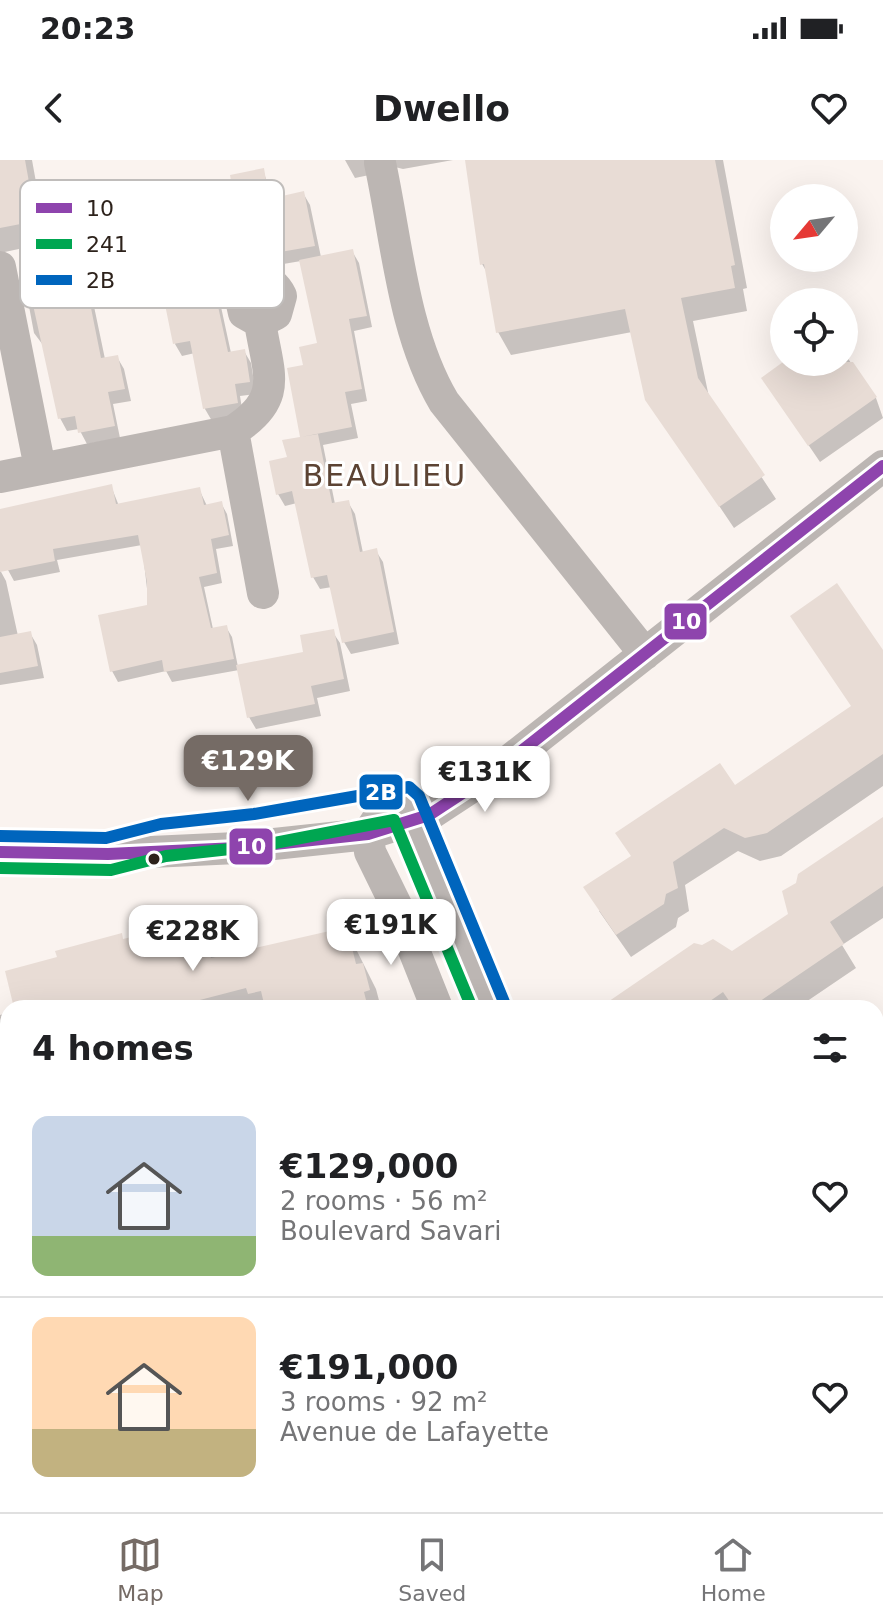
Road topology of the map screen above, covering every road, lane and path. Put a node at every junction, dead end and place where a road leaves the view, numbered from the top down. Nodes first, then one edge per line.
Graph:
1 (380, 163) dead end
2 (0, 267) edge
3 (260, 322) dead end
4 (233, 431) junction
5 (883, 466) edge
6 (40, 468) junction
7 (0, 477) edge
8 (263, 593) dead end
9 (645, 654) junction
10 (402, 810) junction
11 (369, 843) junction
12 (0, 852) edge
13 (108, 854) junction
14 (434, 1000) edge
15 (485, 1000) edge

1 - 9 street
2 - 6 street
3 - 4 street
4 - 6 street
4 - 8 street
5 - 9 street
6 - 7 street
9 - 10 street
10 - 11 street
10 - 13 street
10 - 15 street
11 - 13 street
11 - 14 street
12 - 13 street

